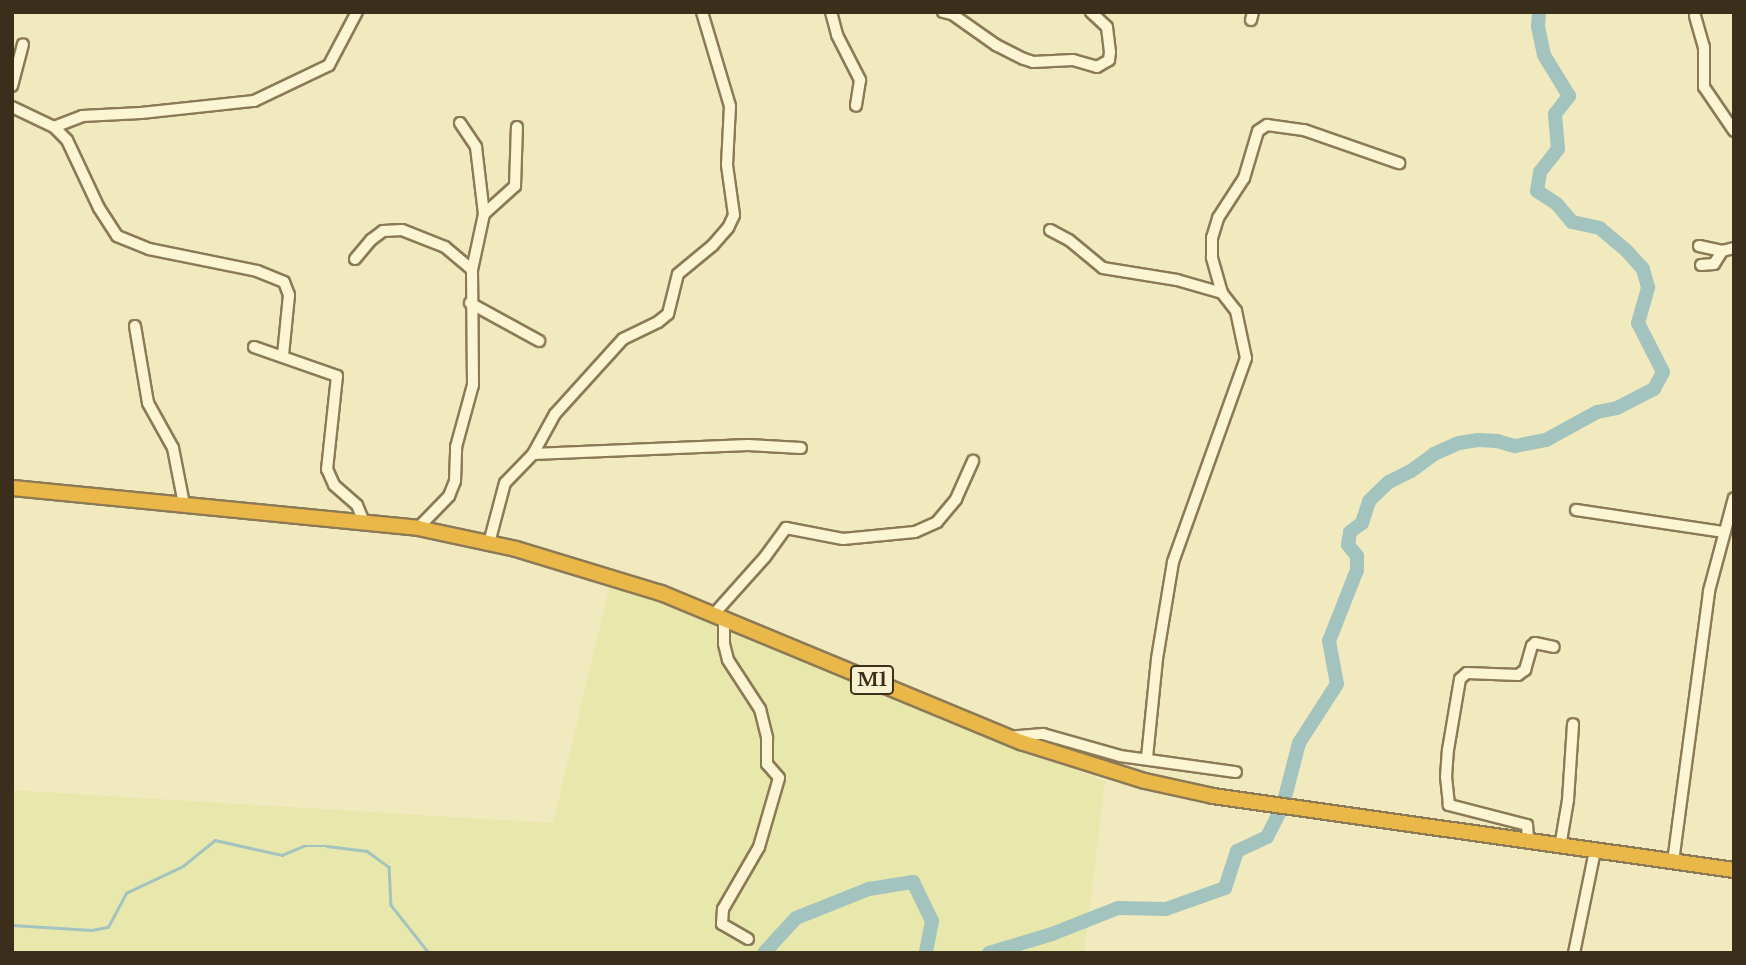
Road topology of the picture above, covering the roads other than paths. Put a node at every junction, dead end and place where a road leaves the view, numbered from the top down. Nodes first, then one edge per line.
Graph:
1 (357, 12) edge
2 (702, 12) edge
3 (831, 12) edge
4 (943, 12) edge
5 (1091, 12) edge
6 (1695, 16) dead end
7 (23, 44) dead end
8 (12, 86) edge
9 (856, 106) dead end
10 (12, 107) edge
11 (460, 123) dead end
12 (54, 127) junction
13 (517, 127) dead end
14 (1734, 131) edge
15 (1399, 163) dead end
16 (484, 214) junction
17 (1050, 230) dead end
18 (1699, 246) dead end
19 (1734, 248) edge
20 (1722, 251) junction
21 (355, 259) dead end
22 (1701, 265) dead end
23 (472, 271) junction
24 (1222, 293) junction
25 (470, 303) junction
26 (135, 326) dead end
27 (539, 341) dead end
28 (254, 347) dead end
29 (283, 355) junction
30 (801, 448) dead end
31 (533, 454) junction
32 (973, 461) dead end
33 (12, 488) edge
34 (1734, 498) edge
35 (184, 504) junction
36 (1576, 510) dead end
37 (364, 522) junction
38 (418, 528) junction
39 (1724, 532) junction
40 (489, 543) junction
41 (719, 616) junction
42 (1554, 647) dead end
43 (1573, 724) dead end
44 (1007, 737) junction
45 (1147, 758) junction
46 (1236, 772) dead end
47 (1528, 842) junction
48 (1560, 847) junction
49 (1595, 852) junction
50 (1673, 862) junction
51 (1734, 870) edge
52 (748, 939) dead end
53 (1574, 953) edge

1 - 12 street
2 - 31 street
3 - 9 street
4 - 5 street
6 - 14 street
7 - 8 street
10 - 12 street
11 - 16 street
12 - 29 street
13 - 16 street
15 - 24 street
16 - 23 street
17 - 24 street
18 - 20 street
19 - 20 street
20 - 22 street
21 - 23 street
23 - 25 street
24 - 45 street
25 - 27 street
25 - 38 street
26 - 35 street
28 - 29 street
29 - 37 street
30 - 31 street
31 - 40 street
32 - 41 street
33 - 35 highway, M1
34 - 39 street
35 - 37 highway, M1
36 - 39 street
37 - 38 highway, M1
38 - 40 highway, M1
39 - 50 street
40 - 41 highway, M1
41 - 44 highway, M1
41 - 52 street
42 - 47 street
43 - 48 street
44 - 45 street
44 - 47 highway, M1
45 - 46 street
47 - 48 highway, M1
48 - 49 highway, M1
49 - 50 highway, M1
49 - 53 street
50 - 51 highway, M1

